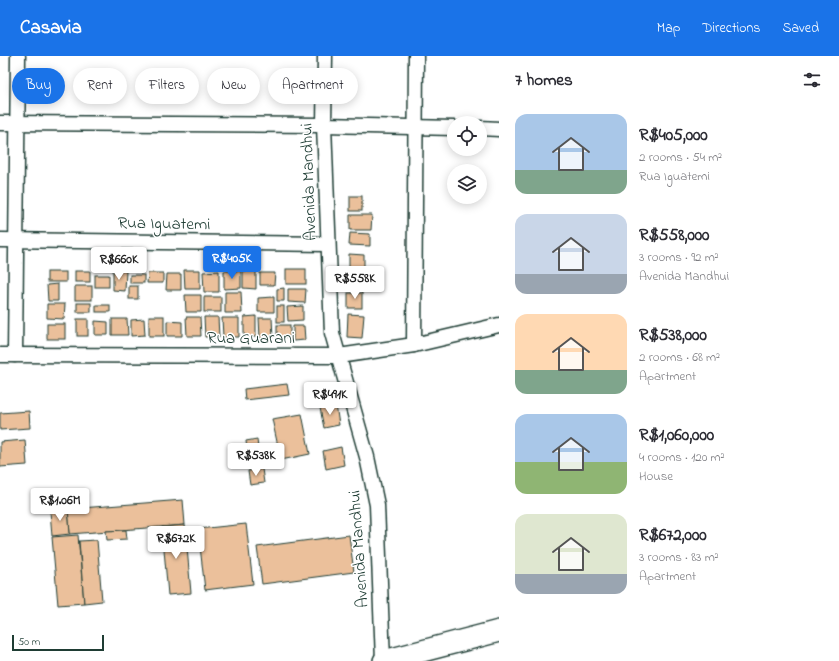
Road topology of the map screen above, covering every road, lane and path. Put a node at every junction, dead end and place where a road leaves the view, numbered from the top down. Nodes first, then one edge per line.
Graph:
1 (18, 56) edge
2 (325, 56) edge
3 (416, 56) edge
4 (0, 123) edge
5 (18, 123) junction
6 (324, 125) junction
7 (416, 127) junction
8 (447, 128) edge
9 (487, 128) edge
10 (499, 129) edge
11 (0, 240) edge
12 (16, 240) junction
13 (328, 244) junction
14 (499, 325) edge
15 (414, 345) junction
16 (0, 355) edge
17 (15, 355) junction
18 (339, 356) junction
19 (499, 631) edge
20 (383, 661) edge

1 - 5 street
2 - 6 street, Avenida Mandhui
3 - 7 street
4 - 5 street
5 - 6 street
5 - 12 street
6 - 7 street
6 - 13 street, Avenida Mandhui
7 - 8 street
7 - 15 street
9 - 10 street
11 - 12 street, Rua Iguatemi
12 - 13 street, Rua Iguatemi
12 - 17 street
13 - 18 street, Avenida Mandhui
14 - 15 street, Rua Guarani
15 - 18 street, Rua Guarani
16 - 17 street, Rua Guarani
17 - 18 street, Rua Guarani
18 - 20 street, Avenida Mandhui
19 - 20 highway

